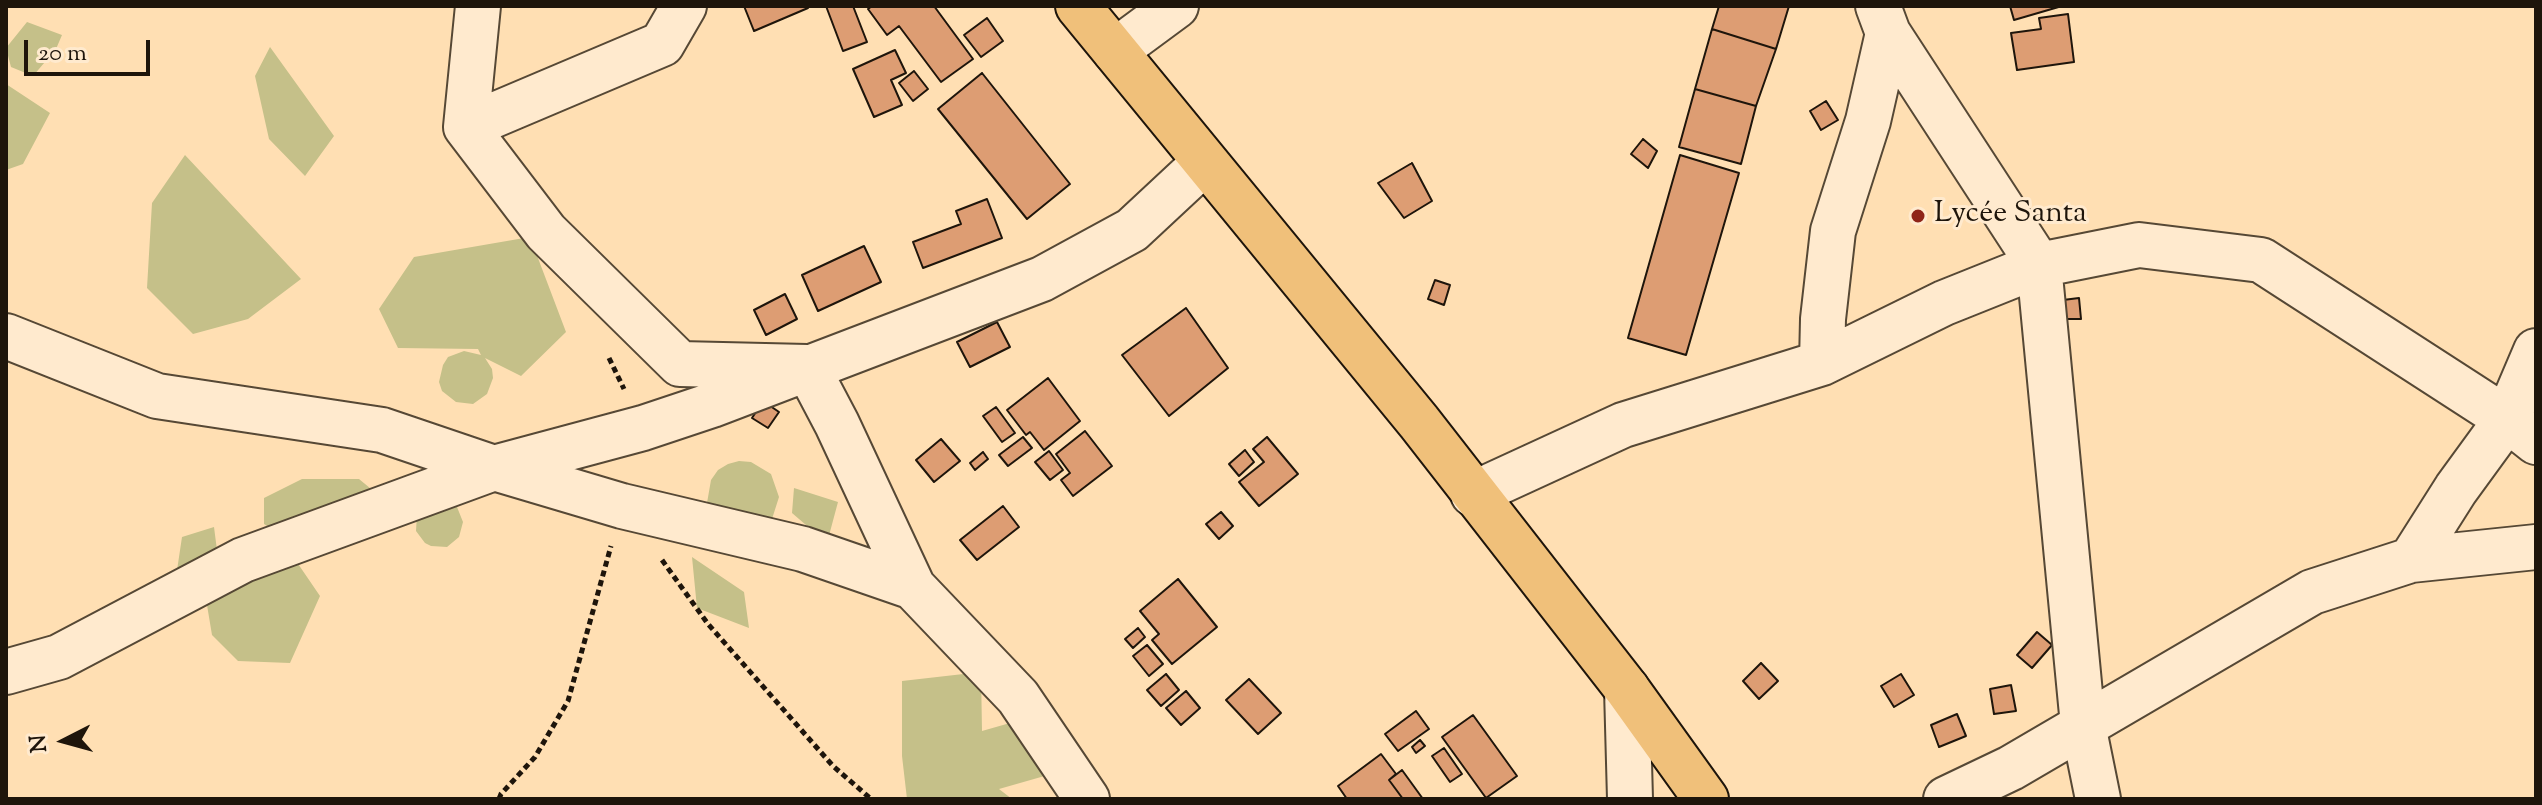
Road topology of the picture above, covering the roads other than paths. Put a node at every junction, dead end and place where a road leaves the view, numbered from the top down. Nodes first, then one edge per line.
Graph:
1 (478, 6) edge
2 (684, 6) edge
3 (1078, 6) edge
4 (1176, 6) edge
5 (1883, 20) edge
6 (1115, 51) junction
7 (466, 127) junction
8 (1205, 162) junction
9 (2039, 265) junction
10 (6, 336) edge
11 (2536, 351) edge
12 (1822, 363) junction
13 (807, 367) junction
14 (2521, 430) edge
15 (494, 468) junction
16 (1473, 494) junction
17 (2536, 547) edge
18 (2411, 560) junction
19 (913, 587) junction
20 (6, 672) edge
21 (1627, 689) junction
22 (2083, 725) junction
23 (1087, 799) edge
24 (1630, 799) edge
25 (1706, 799) edge
26 (1946, 799) edge
27 (2098, 799) edge

1 - 7 street
2 - 7 street
3 - 6 highway
4 - 6 street
5 - 9 street
5 - 12 street
6 - 8 highway
7 - 13 street
8 - 13 street
8 - 16 highway
9 - 12 street
9 - 14 street
9 - 22 street
10 - 15 street
11 - 14 street
12 - 16 street
13 - 15 street
13 - 19 street
14 - 18 street
15 - 19 street
15 - 20 street
16 - 21 highway
17 - 18 street
18 - 22 street
19 - 23 street
21 - 24 street
21 - 25 highway
22 - 26 street
22 - 27 street

